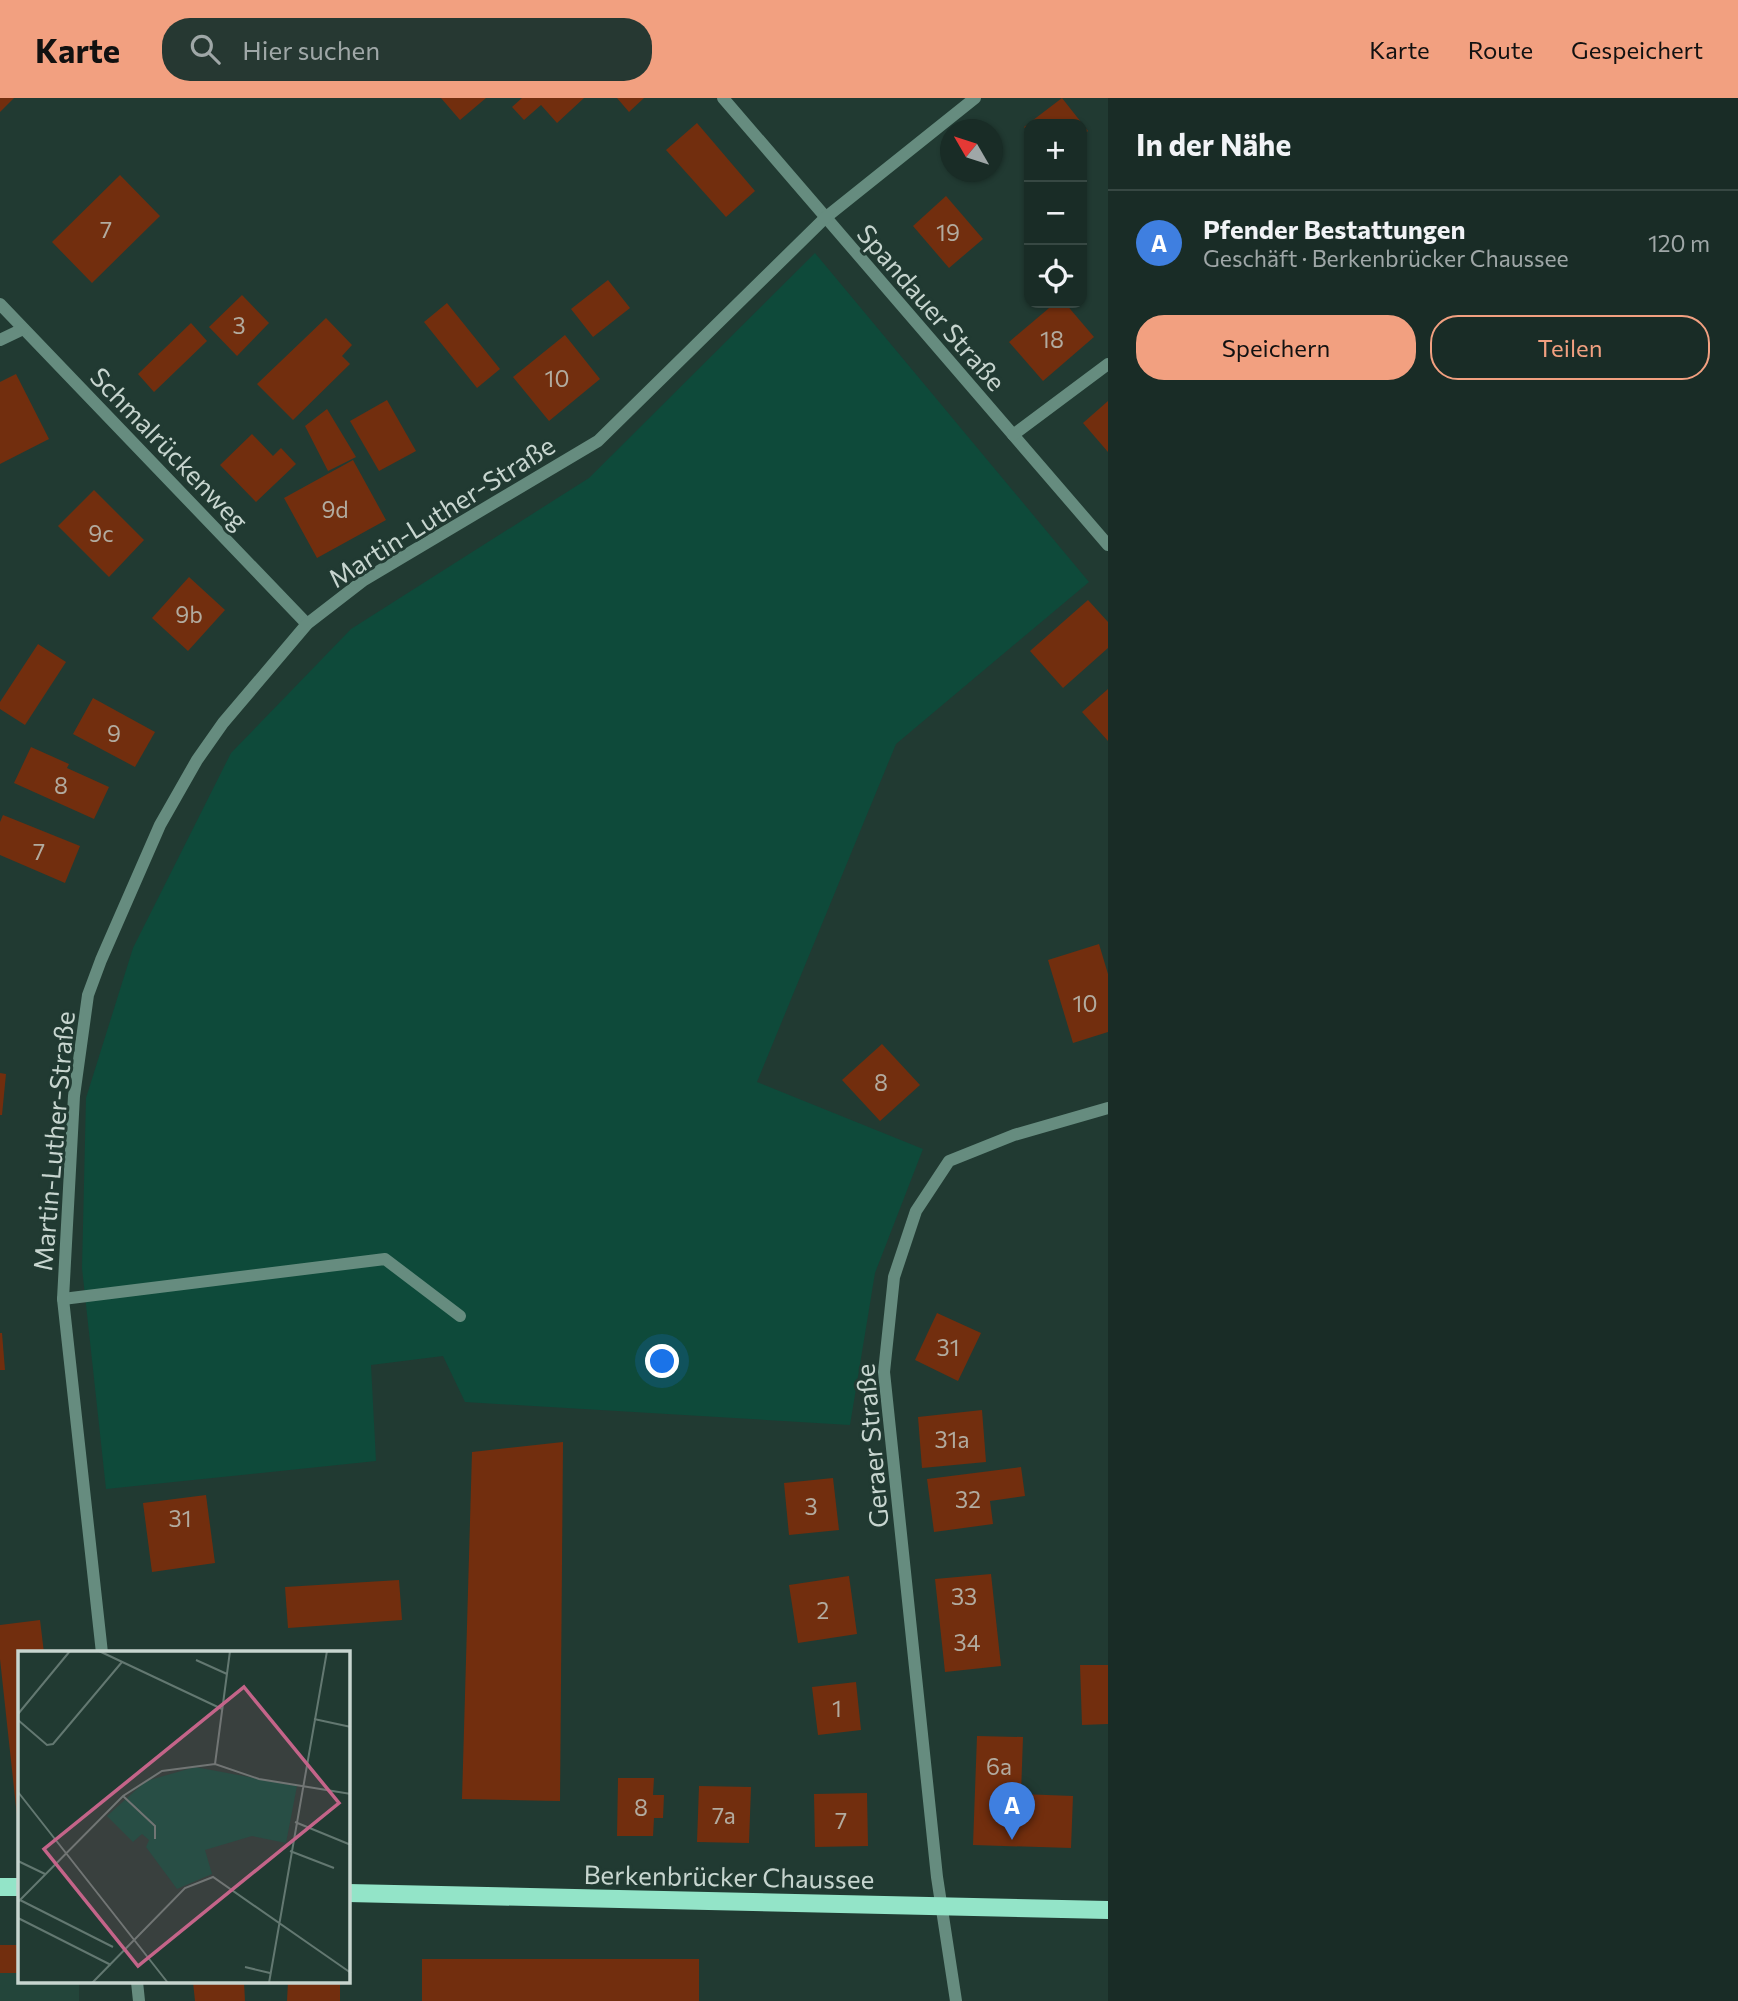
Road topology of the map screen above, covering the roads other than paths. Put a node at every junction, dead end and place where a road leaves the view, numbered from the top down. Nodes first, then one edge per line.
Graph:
1 (723, 98) edge
2 (975, 98) edge
3 (825, 218) junction
4 (0, 304) edge
5 (23, 328) junction
6 (0, 340) edge
7 (1108, 364) edge
8 (1013, 435) junction
9 (1108, 545) edge
10 (307, 624) junction
11 (1108, 1108) edge
12 (63, 1299) junction
13 (460, 1316) dead end
14 (102, 1651) edge
15 (0, 1887) edge
16 (18, 1887) edge
17 (350, 1893) edge
18 (943, 1907) junction
19 (1108, 1910) edge
20 (137, 1983) edge
21 (139, 2001) edge
22 (956, 2001) edge

1 - 3 street, Spandauer Straße
2 - 3 street, Martin-Luther-Straße
3 - 8 street, Spandauer Straße
3 - 10 street, Martin-Luther-Straße
4 - 5 street, Schmalrückenweg
5 - 6 street
5 - 10 street, Schmalrückenweg
7 - 8 street
8 - 9 street, Spandauer Straße
10 - 12 street, Martin-Luther-Straße
11 - 18 street, Geraer Straße
12 - 13 street
12 - 14 street, Martin-Luther-Straße
15 - 16 main road
17 - 18 main road, Berkenbrücker Chaussee
18 - 19 main road, Berkenbrücker Chaussee
18 - 22 street, Geraer Straße
20 - 21 street

